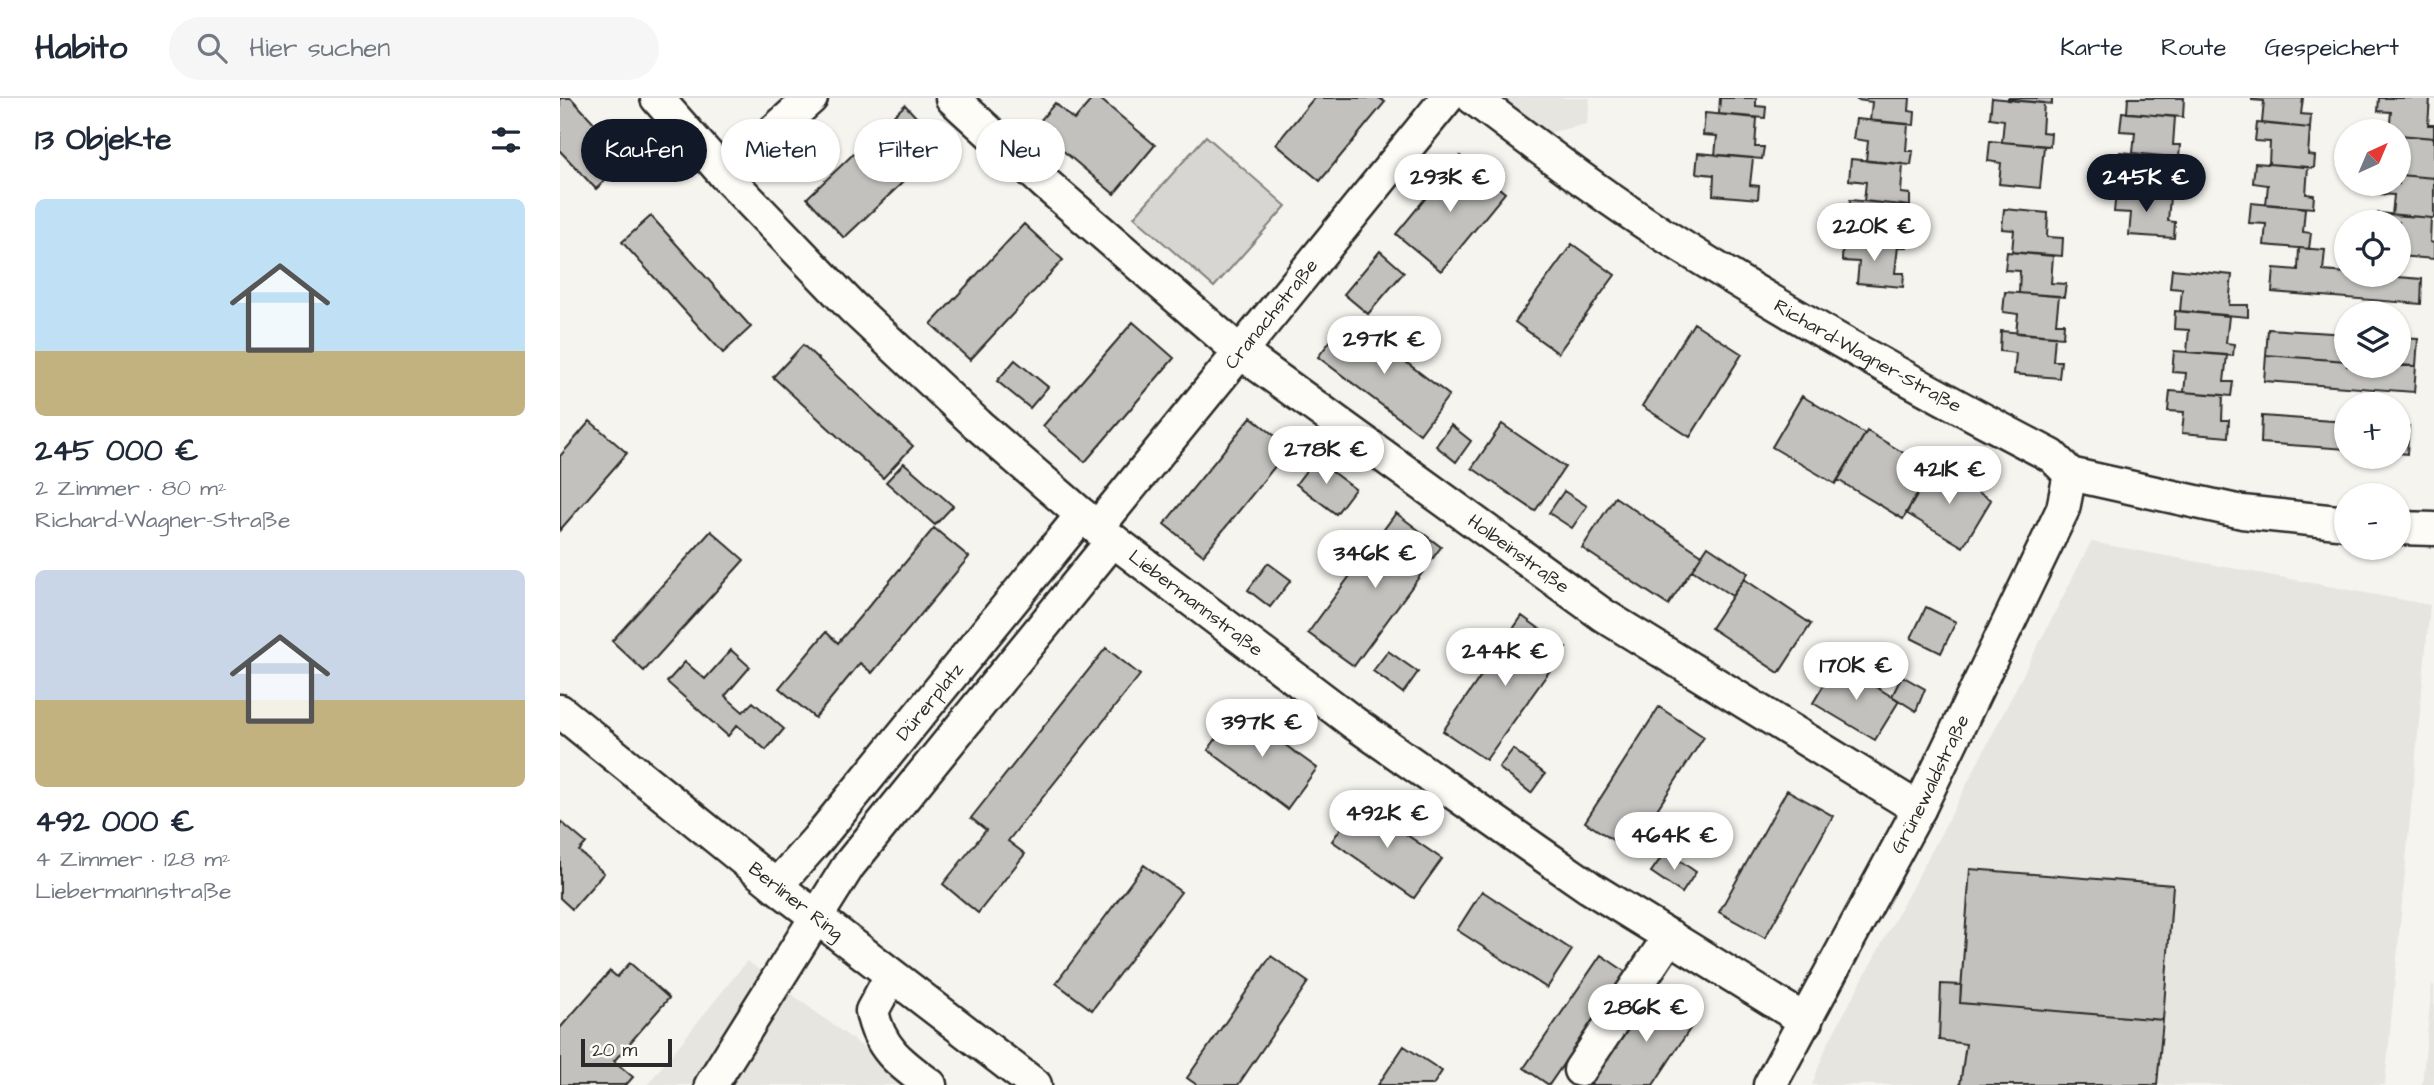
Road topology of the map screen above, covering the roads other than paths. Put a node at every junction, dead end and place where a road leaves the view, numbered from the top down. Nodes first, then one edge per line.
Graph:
1 (657, 98) edge
2 (811, 98) edge
3 (952, 98) edge
4 (1447, 98) edge
5 (1472, 98) edge
6 (788, 119) edge
7 (721, 170) edge
8 (732, 182) edge
9 (1240, 352) junction
10 (2070, 474) junction
11 (2334, 522) edge
12 (1098, 528) junction
13 (2411, 528) edge
14 (2434, 529) edge
15 (560, 711) edge
16 (1919, 809) junction
17 (776, 886) junction
18 (816, 917) junction
19 (1670, 936) junction
20 (891, 976) junction
21 (1806, 1021) junction
22 (1580, 1070) dead end
23 (711, 1085) edge
24 (930, 1085) edge
25 (1035, 1085) edge
26 (1770, 1085) edge

1 - 7 street, Liebermannstraße
2 - 6 street
3 - 9 street, Holbeinstraße
4 - 9 street, Cranachstraße
5 - 10 street, Richard-Wagner-Straße
8 - 12 street, Liebermannstraße
9 - 12 street, Cranachstraße
9 - 16 street, Holbeinstraße
10 - 11 street, Richard-Wagner-Straße
10 - 16 street, Grünewaldstraße
12 - 17 street, Dürerplatz
12 - 18 street
12 - 19 street, Liebermannstraße
13 - 14 street
15 - 17 street, Berliner Ring
16 - 21 street, Grünewaldstraße
17 - 18 street, Berliner Ring
18 - 20 street, Berliner Ring
18 - 23 street
19 - 21 street, Liebermannstraße
19 - 22 street
20 - 24 street
20 - 25 street, Berliner Ring
21 - 26 street, Grünewaldstraße

